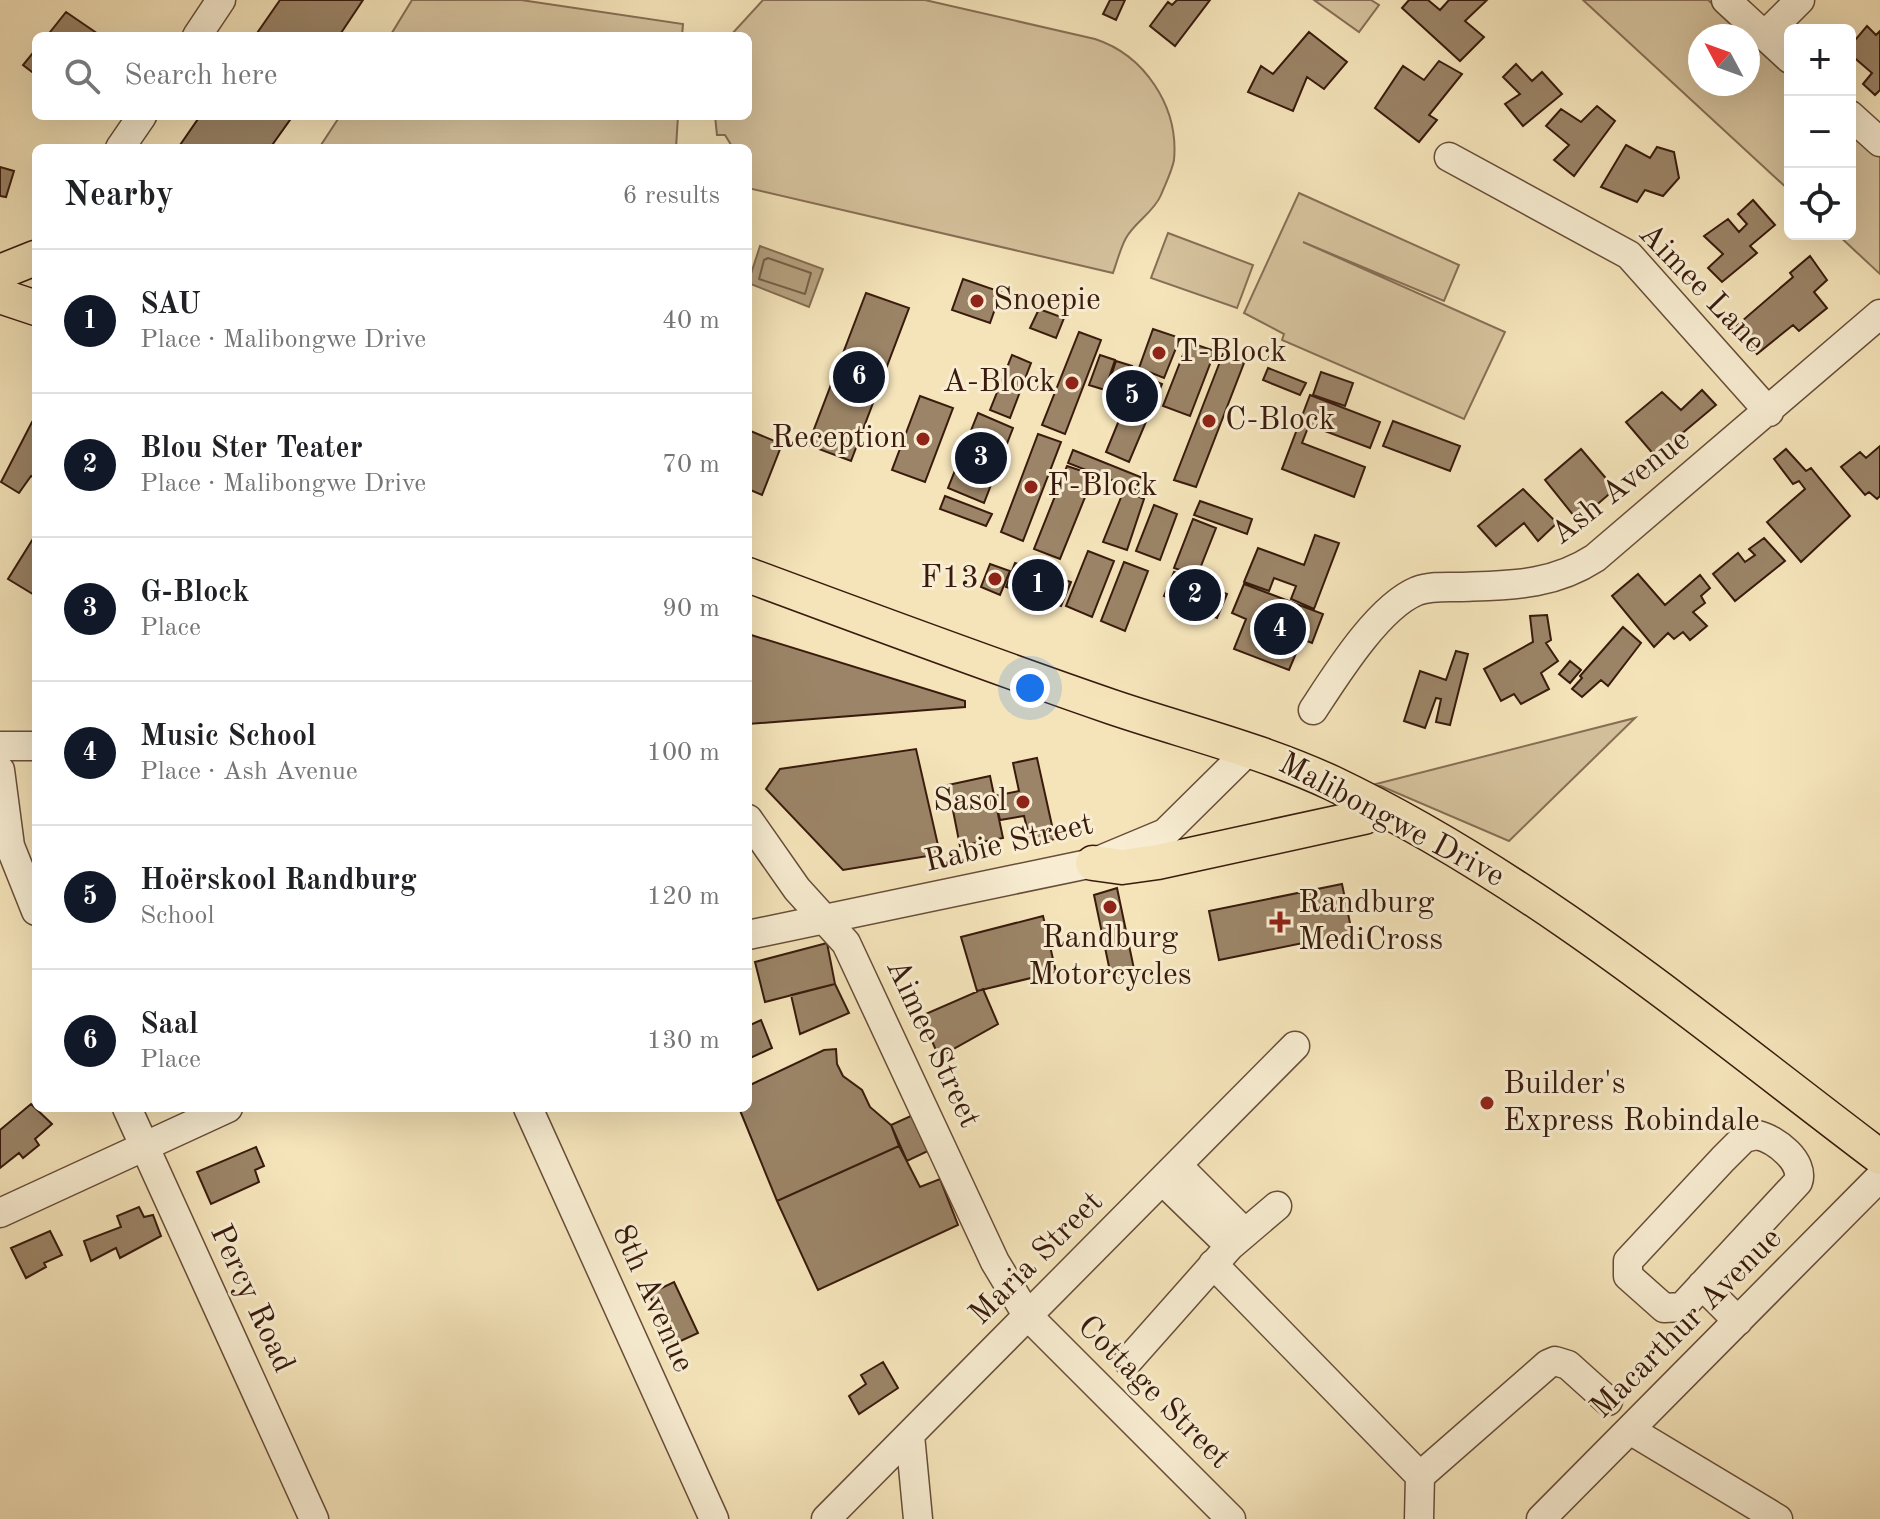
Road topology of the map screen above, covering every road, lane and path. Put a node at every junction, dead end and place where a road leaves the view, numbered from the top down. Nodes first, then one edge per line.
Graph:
1 (221, 0) edge
2 (1726, 0) edge
3 (1800, 0) edge
4 (200, 32) edge
5 (1764, 36) junction
6 (1784, 54) edge
7 (139, 120) edge
8 (1856, 120) edge
9 (1880, 142) edge
10 (123, 144) edge
11 (1449, 157) dead end
12 (32, 262) edge
13 (7, 300) edge
14 (1880, 314) edge
15 (32, 326) edge
16 (1769, 412) junction
17 (752, 576) edge
18 (752, 585) edge
19 (1313, 710) dead end
20 (0, 746) edge
21 (32, 746) edge
22 (1243, 757) junction
23 (0, 770) edge
24 (1364, 817) junction
25 (752, 825) edge
26 (1093, 863) junction
27 (32, 901) edge
28 (826, 919) junction
29 (752, 934) edge
30 (1295, 1046) dead end
31 (129, 1112) edge
32 (219, 1112) edge
33 (530, 1112) edge
34 (144, 1146) junction
35 (1880, 1157) edge
36 (1880, 1169) edge
37 (1171, 1175) junction
38 (1880, 1177) edge
39 (1277, 1206) dead end
40 (0, 1213) edge
41 (1229, 1247) junction
42 (1702, 1285) junction
43 (1027, 1315) junction
44 (1738, 1321) junction
45 (1128, 1361) dead end
46 (1608, 1401) dead end
47 (1630, 1430) junction
48 (910, 1435) junction
49 (1420, 1476) junction
50 (314, 1519) edge
51 (714, 1519) edge
52 (826, 1519) edge
53 (918, 1519) edge
54 (1231, 1519) edge
55 (1419, 1519) edge
56 (1541, 1519) edge
57 (1778, 1519) edge

1 - 4 street
2 - 5 street
3 - 5 street
5 - 6 street
7 - 10 street
8 - 9 street
11 - 16 street, Aimee Lane
12 - 13 main road
13 - 15 main road
14 - 16 street, Ash Avenue
16 - 19 street, Ash Avenue
17 - 22 main road, Malibongwe Drive
18 - 22 main road, Malibongwe Drive
20 - 21 street
22 - 24 main road, Malibongwe Drive
22 - 26 street, Rabie Street
22 - 35 main road, Malibongwe Drive
23 - 27 street
24 - 26 main road
24 - 36 main road, Malibongwe Drive
25 - 28 street, Aimee Street
26 - 28 street, Rabie Street
28 - 29 street, Rabie Street
28 - 43 street, Aimee Street
30 - 37 street, Maria Street
31 - 34 street, Percy Road
32 - 34 street
33 - 51 street, 8th Avenue
34 - 40 street
34 - 50 street, Percy Road
37 - 41 street
37 - 43 street, Maria Street
38 - 44 street, Macarthur Avenue
39 - 41 street
41 - 45 street
41 - 49 street
42 - 42 street
42 - 44 street
43 - 48 street, Maria Street
43 - 54 street, Cottage Street
44 - 47 street, Macarthur Avenue
46 - 49 street
47 - 56 street, Macarthur Avenue
47 - 57 street
48 - 52 street, Maria Street
48 - 53 street
49 - 55 street

